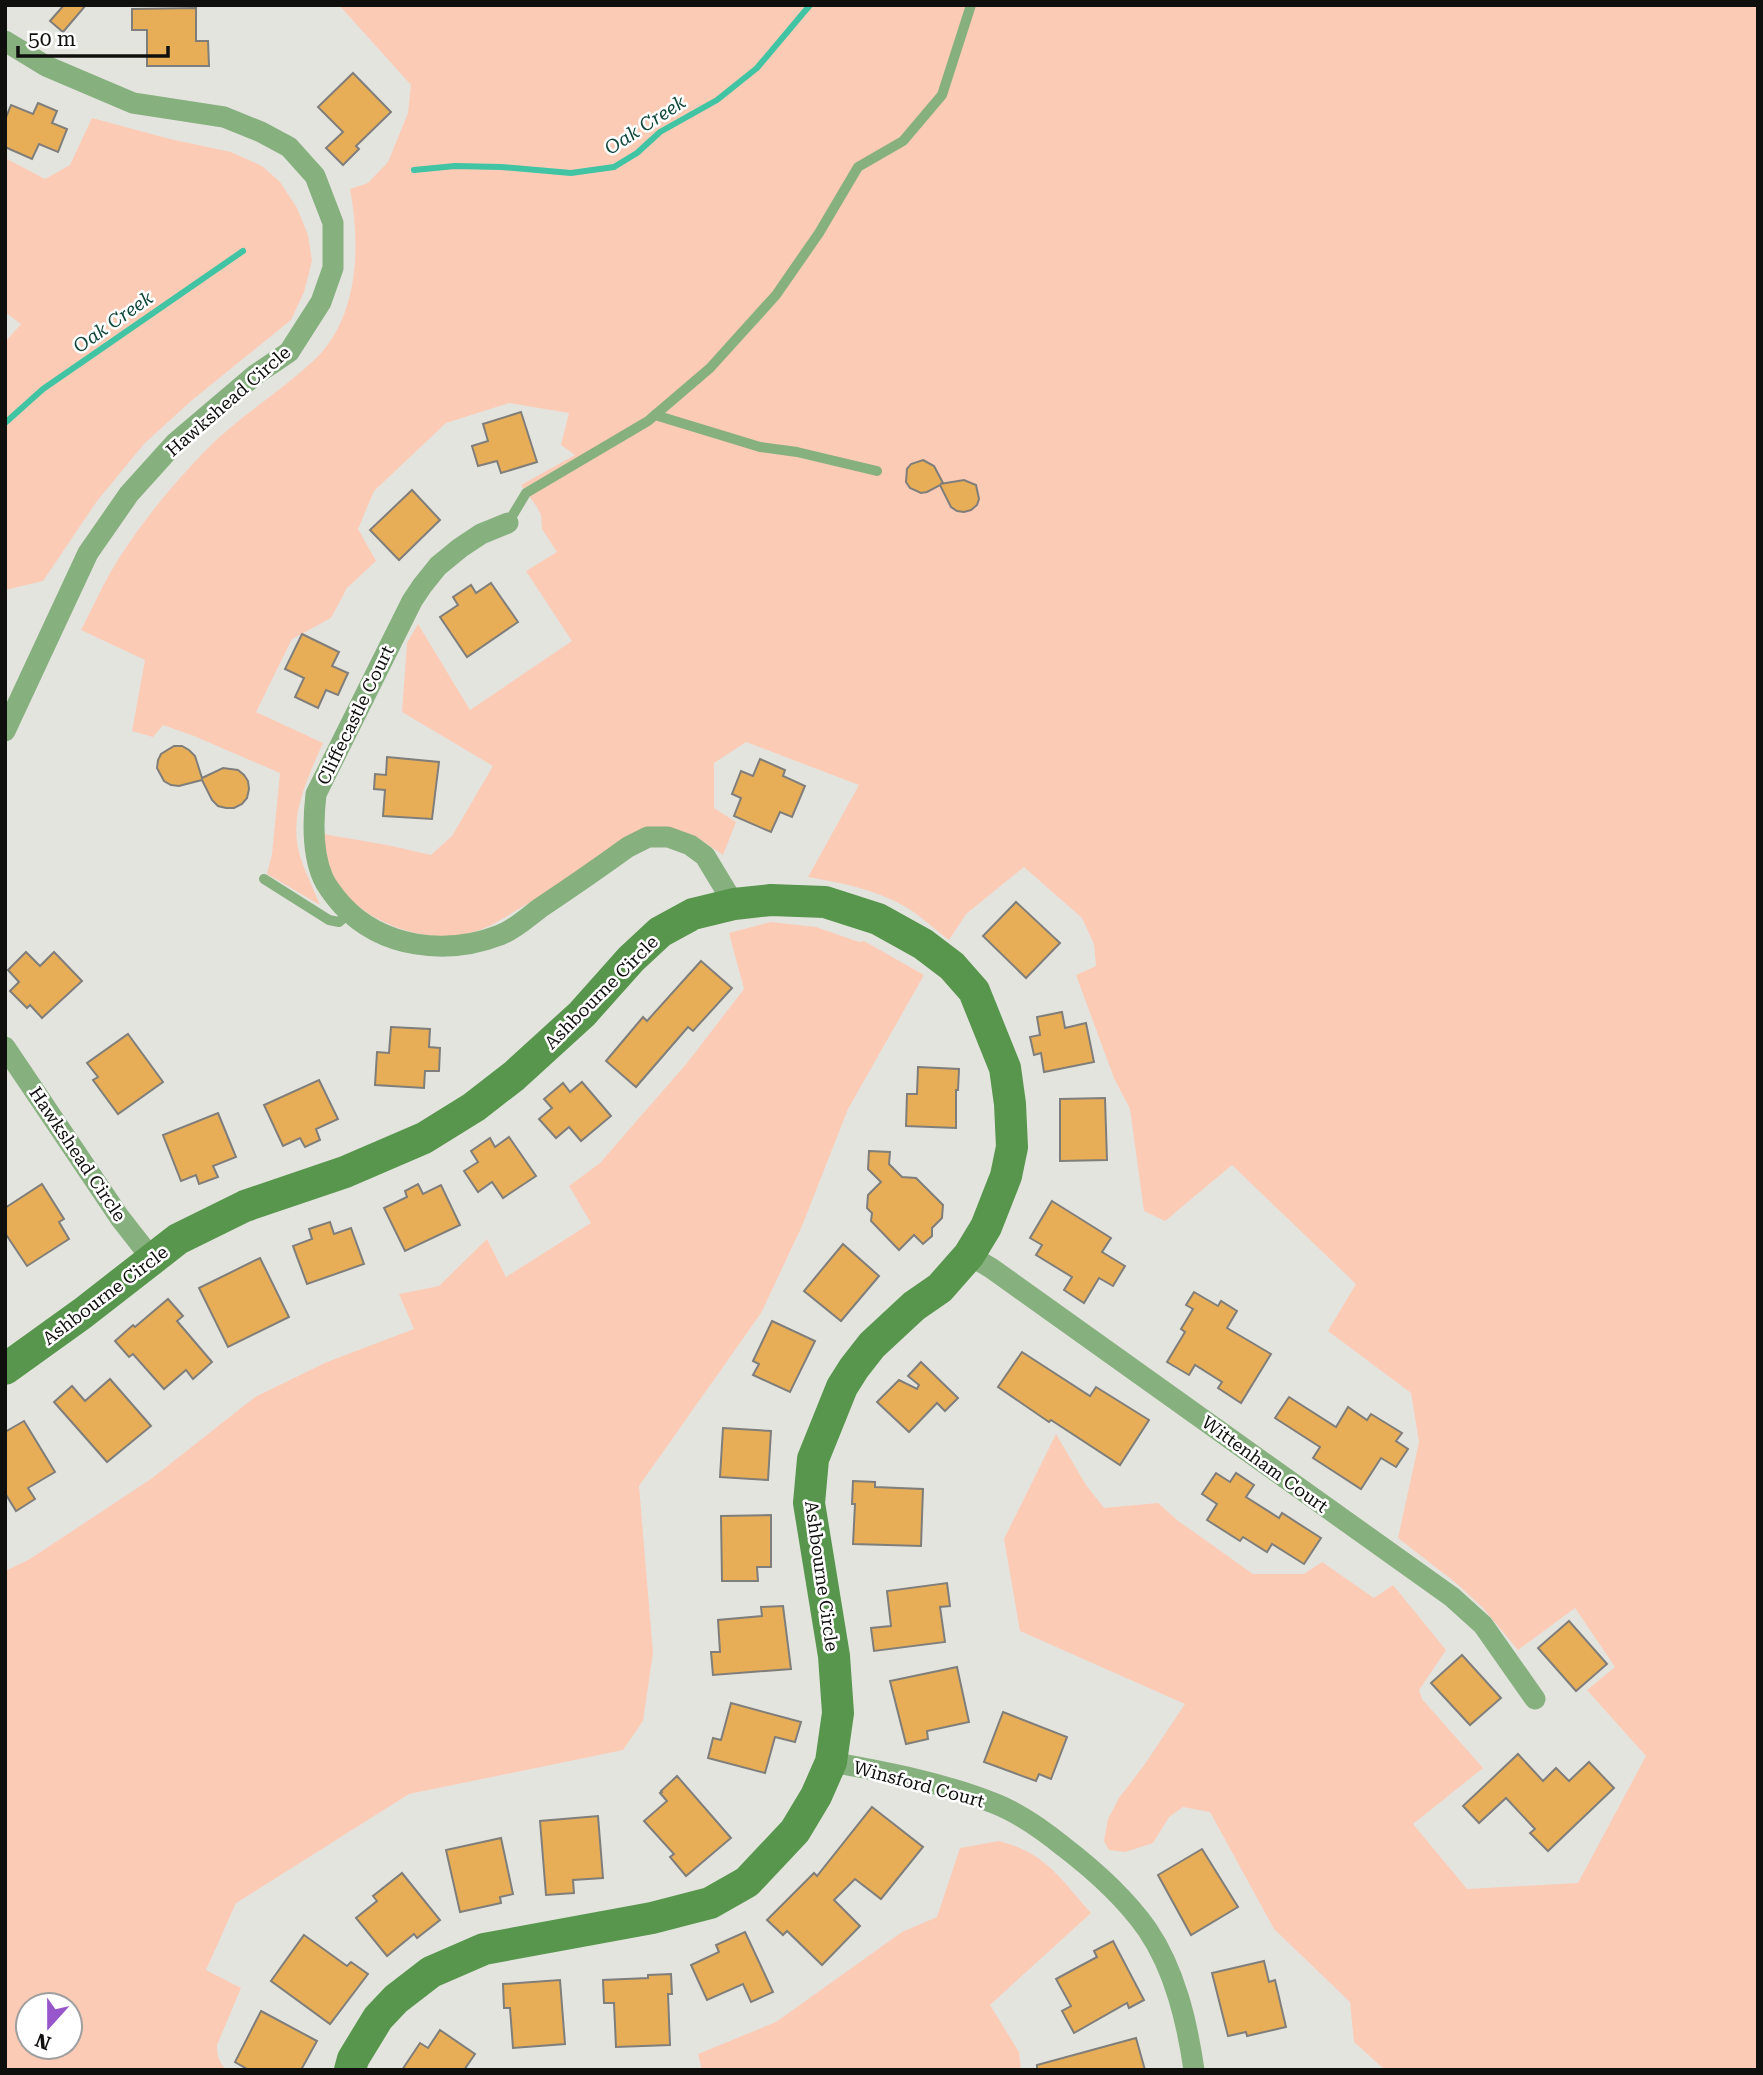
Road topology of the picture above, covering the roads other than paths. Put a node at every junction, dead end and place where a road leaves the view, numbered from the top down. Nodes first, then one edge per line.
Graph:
1 (971, 5) edge
2 (5, 41) edge
3 (655, 415) junction
4 (877, 471) dead end
5 (508, 523) joint
6 (5, 731) edge
7 (264, 879) dead end
8 (733, 904) junction
9 (349, 912) junction
10 (5, 1047) edge
11 (968, 1255) junction
12 (152, 1259) junction
13 (5, 1369) edge
14 (1535, 1699) dead end
15 (831, 1762) junction
16 (350, 2070) edge
17 (1194, 2070) edge

1 - 3 lane
2 - 6 street, Hawkshead Circle
3 - 4 lane
3 - 5 lane
5 - 9 street, Cliffecastle Court
7 - 9 lane
8 - 9 street, Cliffecastle Court
8 - 11 street, Ashbourne Circle
8 - 12 street, Ashbourne Circle
10 - 12 street, Hawkshead Circle
11 - 14 street, Wittenham Court
11 - 15 street, Ashbourne Circle
12 - 13 street, Ashbourne Circle
15 - 16 street, Ashbourne Circle
15 - 17 street, Winsford Court

